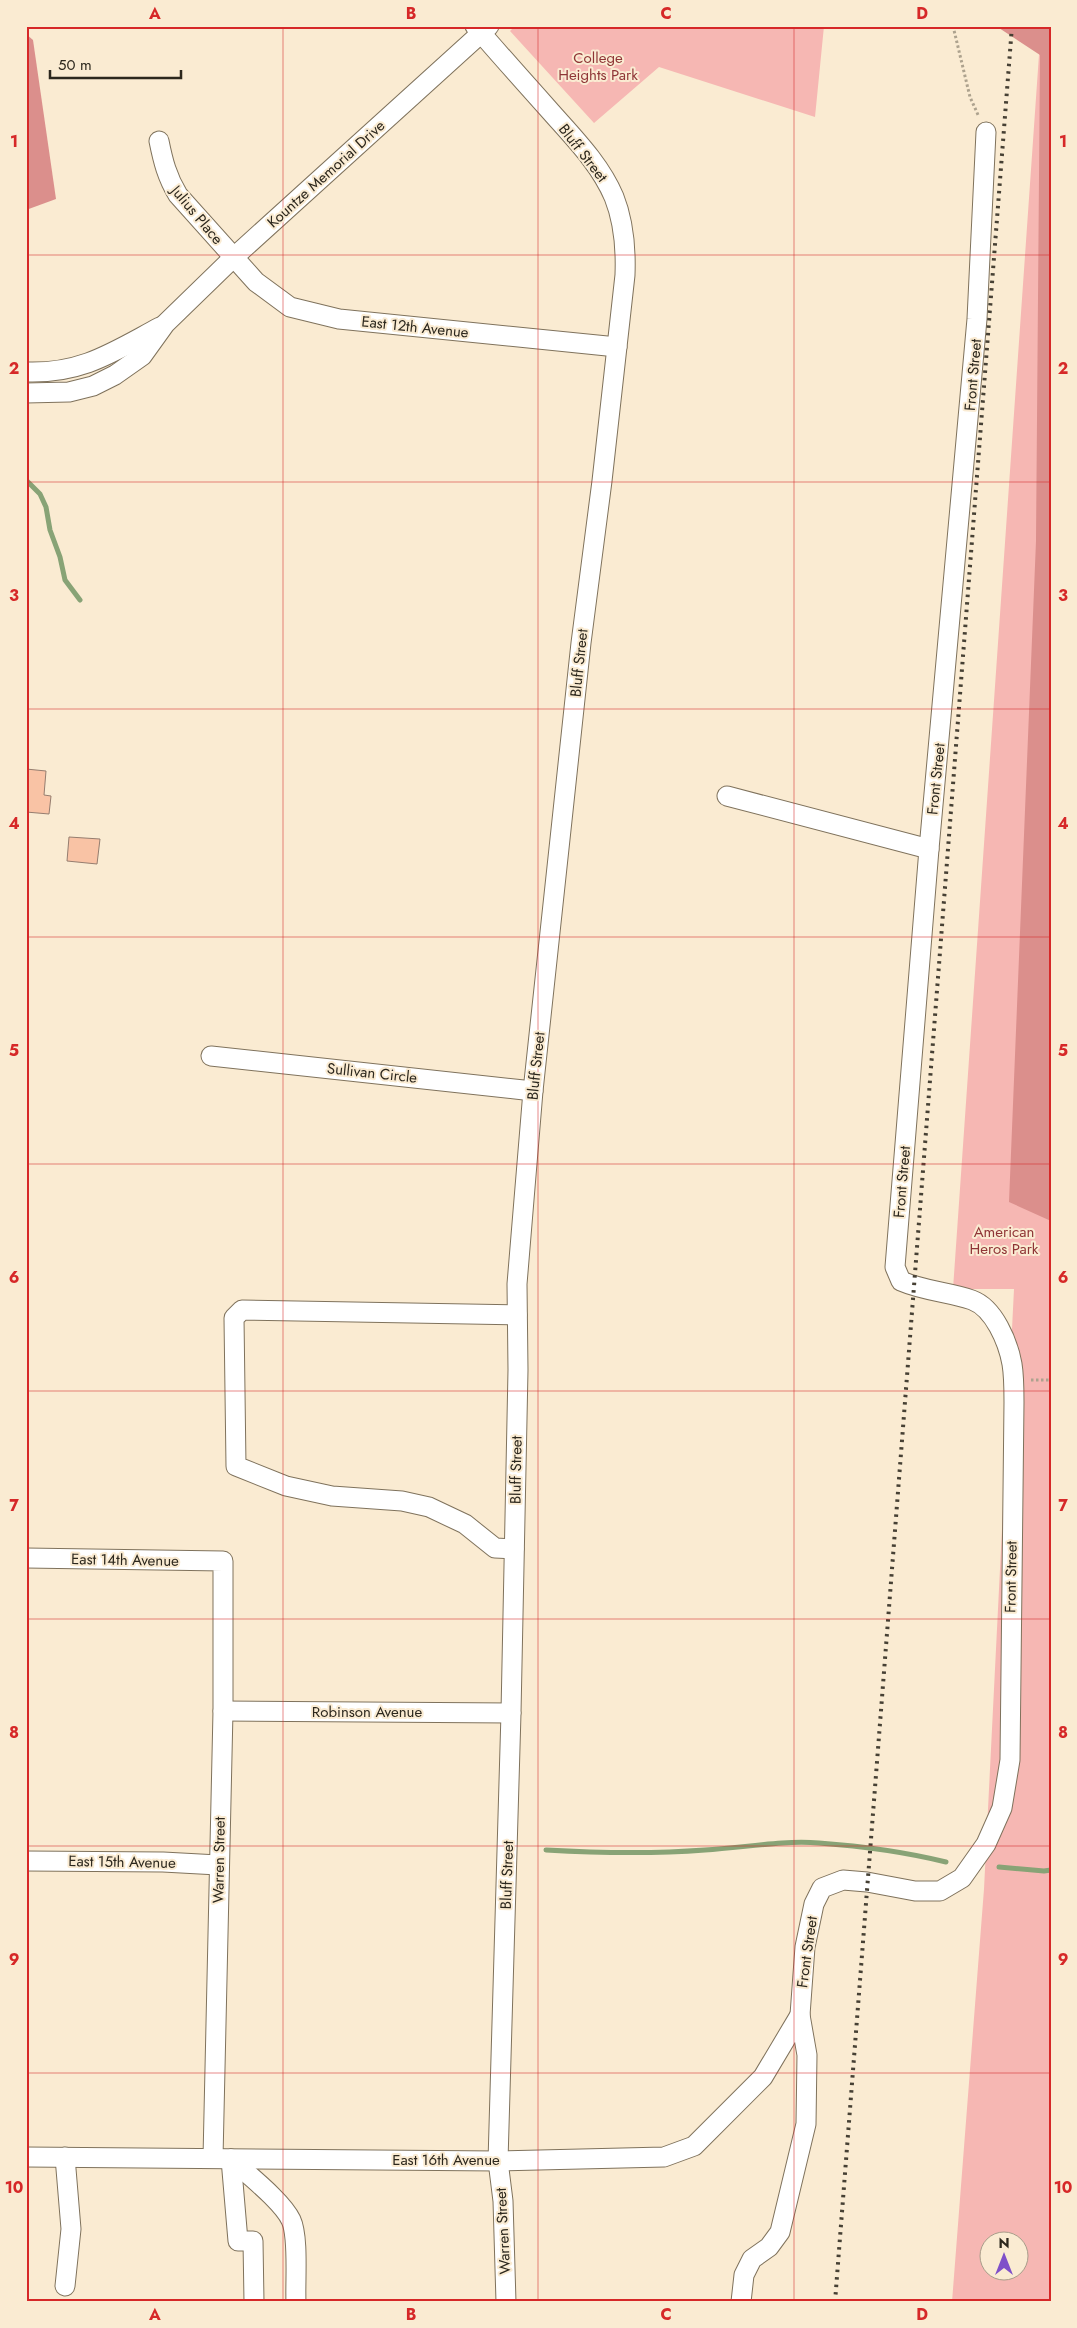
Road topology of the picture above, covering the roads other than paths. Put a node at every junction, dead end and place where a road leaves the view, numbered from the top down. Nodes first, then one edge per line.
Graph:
1 (482, 29) edge
2 (986, 132) road end
3 (159, 141) dead end
4 (233, 258) junction
5 (166, 324) junction
6 (617, 347) junction
7 (26, 372) edge
8 (26, 393) edge
9 (727, 796) dead end
10 (930, 849) junction
11 (210, 1056) dead end
12 (533, 1091) junction
13 (517, 1315) junction
14 (514, 1549) junction
15 (26, 1558) edge
16 (223, 1561) joint
17 (223, 1711) junction
18 (511, 1713) junction
19 (26, 1861) edge
20 (218, 1865) junction
21 (800, 2015) junction
22 (26, 2157) edge
23 (66, 2157) junction
24 (222, 2158) junction
25 (498, 2161) junction
26 (65, 2286) dead end
27 (254, 2302) edge
28 (296, 2302) edge
29 (506, 2302) edge
30 (741, 2302) edge

1 - 4 street, Kountze Memorial Drive
1 - 6 street, Bluff Street
2 - 10 street, Front Street
3 - 4 street, Julius Place
4 - 5 street, Kountze Memorial Drive
4 - 6 street, East 12th Avenue
5 - 7 street
5 - 8 street
6 - 12 street, Bluff Street
9 - 10 street
10 - 21 street, Front Street
11 - 12 street, Sullivan Circle
12 - 13 street, Bluff Street
13 - 14 street, Bluff Street
13 - 14 street
14 - 18 street, Bluff Street
15 - 16 street, East 14th Avenue
16 - 17 street, Warren Street
17 - 18 street, Robinson Avenue
17 - 20 street, Warren Street
18 - 25 street, Bluff Street
19 - 20 street, East 15th Avenue
20 - 24 street, Warren Street
21 - 25 street, East 16th Avenue
21 - 30 street
22 - 23 street, East 16th Avenue
23 - 24 street, East 16th Avenue
23 - 26 street
24 - 25 street, East 16th Avenue
24 - 27 street, Warren Street
24 - 28 street
25 - 29 street, Warren Street

